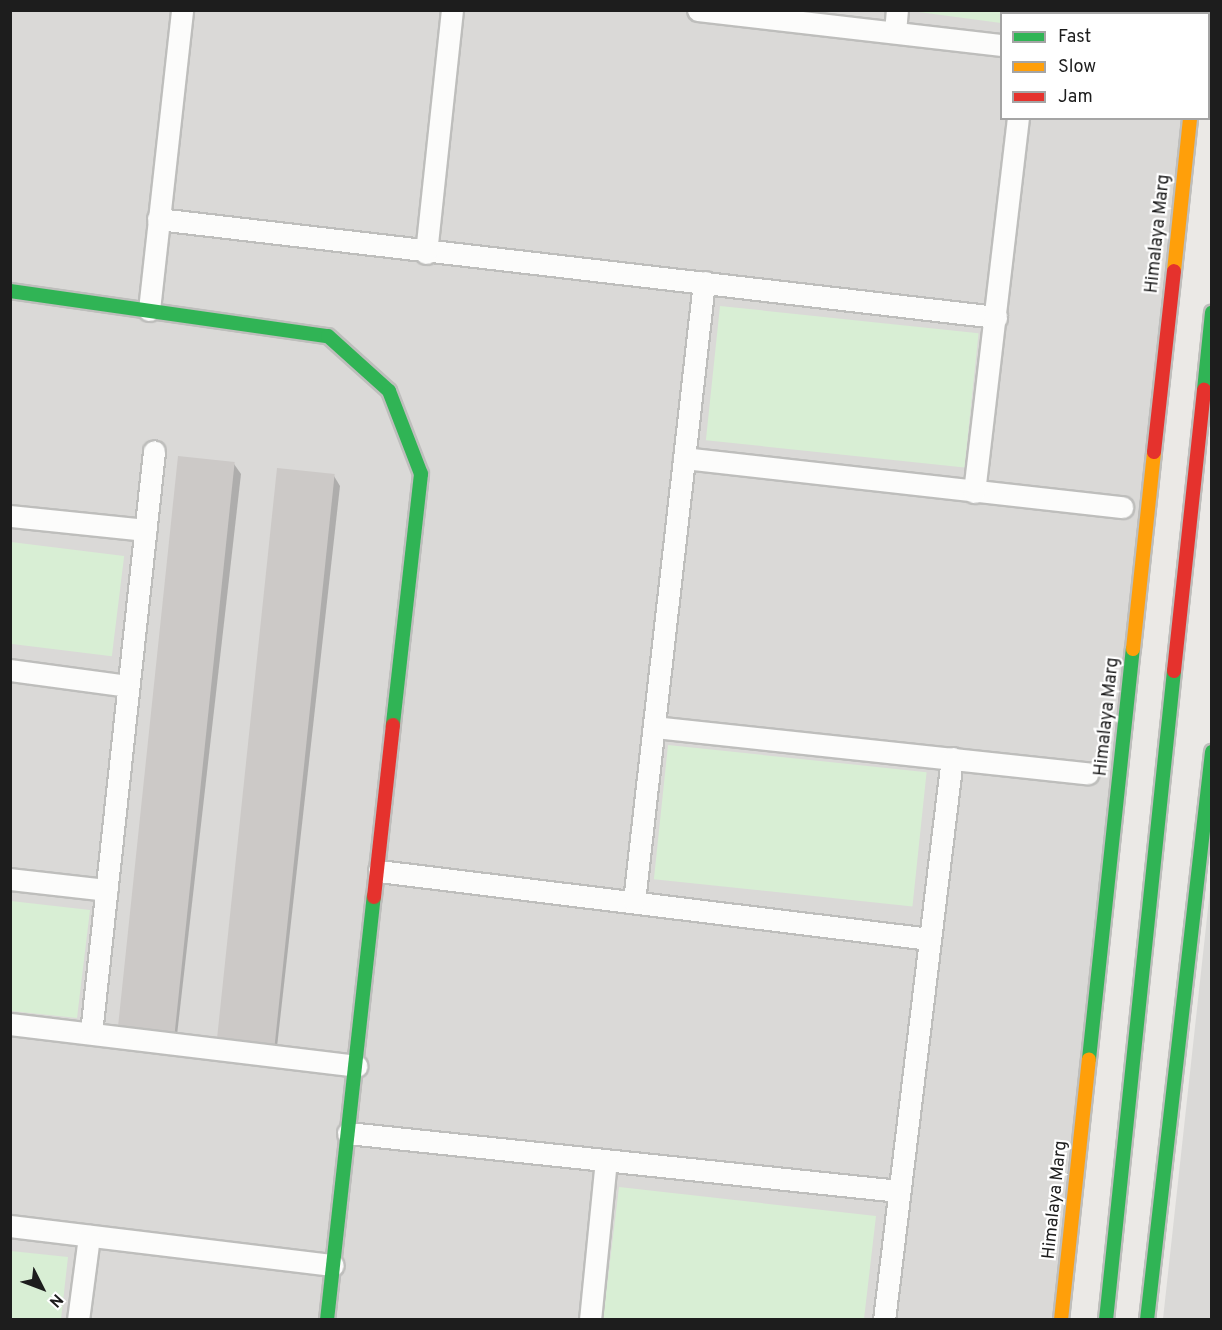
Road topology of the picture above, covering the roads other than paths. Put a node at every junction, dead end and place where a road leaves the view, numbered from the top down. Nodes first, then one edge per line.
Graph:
1 (182, 10) edge
2 (452, 10) edge
3 (699, 10) edge
4 (897, 10) edge
5 (895, 32) junction
6 (1000, 45) edge
7 (1018, 120) edge
8 (1190, 120) edge
9 (158, 219) junction
10 (426, 253) junction
11 (704, 282) junction
12 (10, 291) edge
13 (149, 310) junction
14 (1212, 312) edge
15 (996, 317) junction
16 (154, 451) dead end
17 (684, 458) junction
18 (974, 492) junction
19 (1122, 507) dead end
20 (10, 516) edge
21 (145, 530) junction
22 (10, 670) edge
23 (128, 686) junction
24 (654, 727) junction
25 (1212, 752) edge
26 (952, 758) junction
27 (1088, 773) dead end
28 (379, 871) junction
29 (10, 879) edge
30 (106, 890) junction
31 (634, 902) junction
32 (930, 939) junction
33 (10, 1024) edge
34 (91, 1033) junction
35 (356, 1066) junction
36 (348, 1133) junction
37 (606, 1161) junction
38 (899, 1191) junction
39 (10, 1227) edge
40 (89, 1236) junction
41 (333, 1265) junction
42 (78, 1320) edge
43 (327, 1320) edge
44 (590, 1320) edge
45 (884, 1320) edge
46 (1061, 1320) edge
47 (1106, 1320) edge
48 (1147, 1320) edge

1 - 9 street
2 - 10 street
3 - 5 street
4 - 5 street
5 - 6 street
7 - 15 street
8 - 46 main road, Himalaya Marg
9 - 10 street
9 - 13 street
10 - 11 street
11 - 15 street
11 - 17 street
12 - 13 main road
13 - 28 main road
14 - 47 main road
15 - 18 street
16 - 21 street
17 - 18 street
17 - 24 street
18 - 19 street
20 - 21 street
21 - 23 street
22 - 23 street
23 - 30 street
24 - 26 street
24 - 31 street
25 - 48 main road
26 - 27 street
26 - 32 street
28 - 31 street
28 - 35 main road
29 - 30 street
30 - 34 street
31 - 32 street
32 - 38 street
33 - 34 street
34 - 35 street
35 - 36 main road
36 - 37 street
36 - 41 main road
37 - 38 street
37 - 44 street
38 - 45 street
39 - 40 street
40 - 41 street
40 - 42 street
41 - 43 main road

